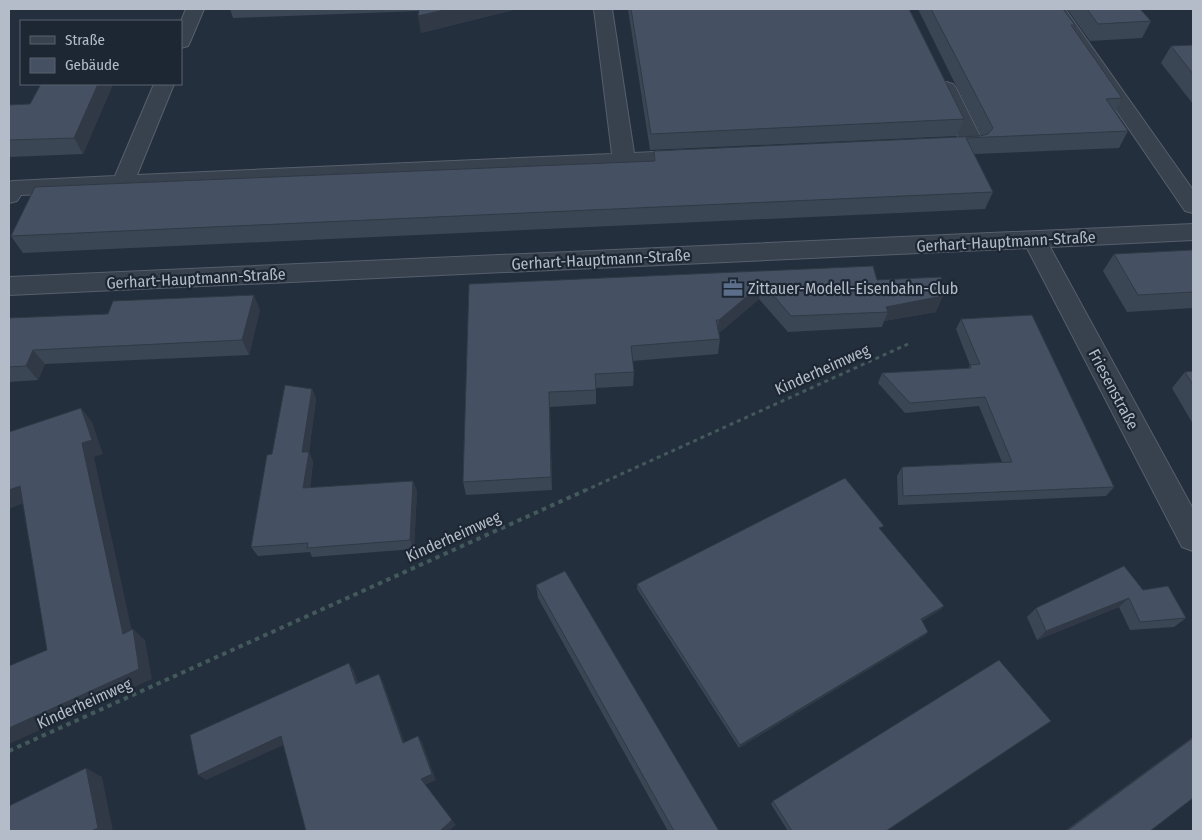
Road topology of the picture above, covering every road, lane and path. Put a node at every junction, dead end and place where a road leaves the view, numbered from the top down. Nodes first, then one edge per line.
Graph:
1 (195, 9) edge
2 (603, 9) edge
3 (1056, 9) edge
4 (182, 40) edge
5 (936, 68) edge
6 (164, 85) edge
7 (924, 146) edge
8 (714, 156) edge
9 (624, 160) junction
10 (1193, 167) edge
11 (1167, 169) junction
12 (123, 183) junction
13 (9, 196) edge
14 (1193, 206) edge
15 (1193, 232) edge
16 (1035, 240) junction
17 (9, 286) edge
18 (908, 344) dead end
19 (1193, 538) edge
20 (9, 751) edge

1 - 4 street
2 - 9 street
3 - 11 street
5 - 7 street
6 - 12 street
8 - 9 street
9 - 12 street
10 - 11 street
11 - 14 street
12 - 13 street
15 - 16 street, Gerhart-Hauptmann-Straße
16 - 17 street, Gerhart-Hauptmann-Straße
16 - 19 street, Friesenstraße
18 - 20 path, Kinderheimweg

